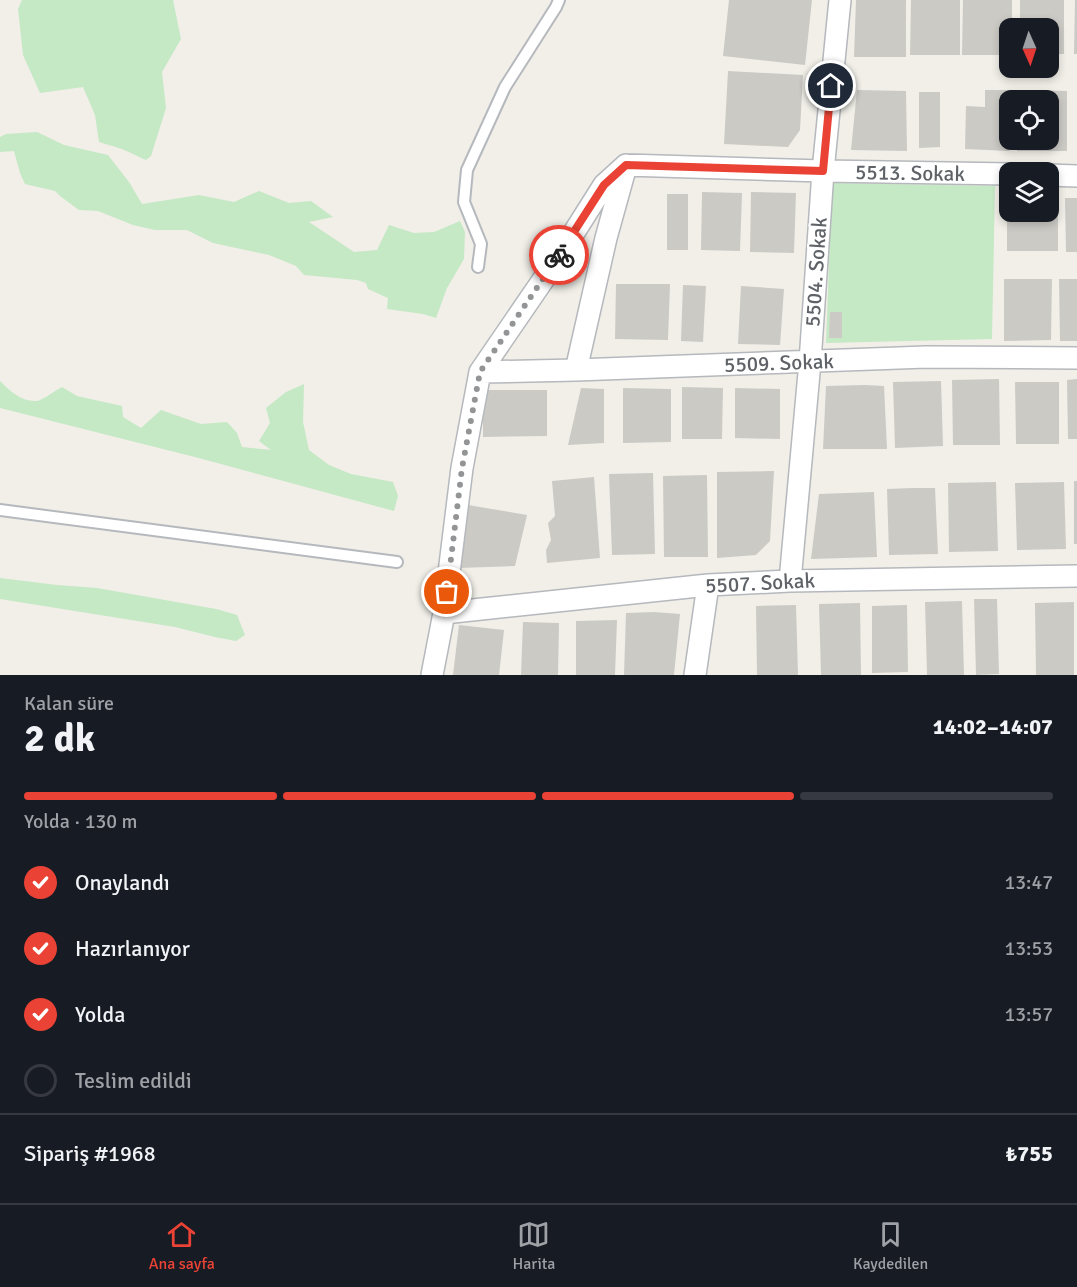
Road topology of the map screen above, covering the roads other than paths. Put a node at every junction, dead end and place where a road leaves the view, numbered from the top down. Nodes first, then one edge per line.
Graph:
1 (559, 0) edge
2 (840, 0) edge
3 (626, 165) junction
4 (823, 171) junction
5 (999, 174) edge
6 (1059, 175) edge
7 (1077, 176) edge
8 (478, 267) dead end
9 (1077, 358) edge
10 (810, 362) junction
11 (576, 370) junction
12 (480, 372) junction
13 (0, 510) edge
14 (397, 562) dead end
15 (1077, 576) edge
16 (790, 581) junction
17 (708, 585) junction
18 (444, 613) junction
19 (432, 675) edge
20 (695, 675) edge

1 - 8 lane
2 - 4 street, 5504. Sokak
3 - 4 street, 5513. Sokak
3 - 11 street
3 - 12 street
4 - 5 street, 5513. Sokak
4 - 10 street, 5504. Sokak
6 - 7 street
9 - 10 street, 5509. Sokak
10 - 11 street, 5509. Sokak
10 - 16 street, 5504. Sokak
11 - 12 street, 5509. Sokak
12 - 18 street
13 - 14 lane
15 - 16 street, 5507. Sokak
16 - 17 street, 5507. Sokak
17 - 18 street, 5507. Sokak
17 - 20 street
18 - 19 street

